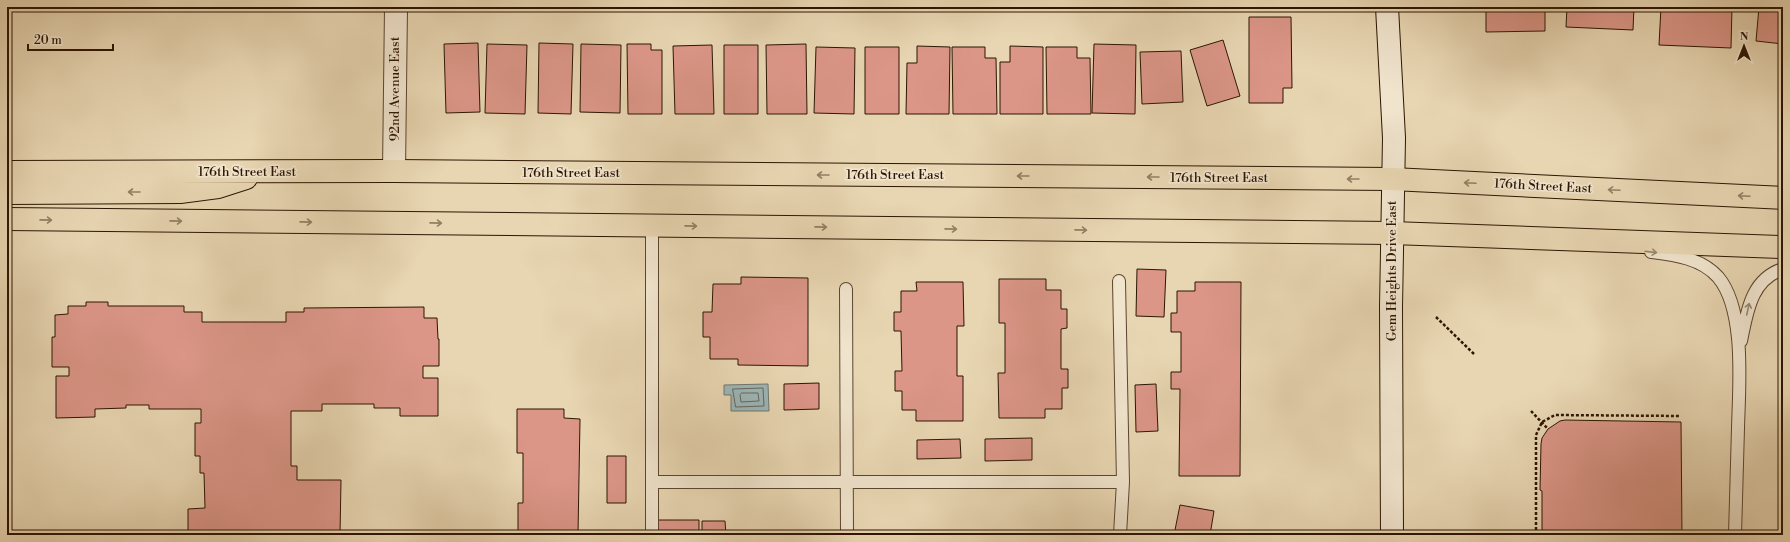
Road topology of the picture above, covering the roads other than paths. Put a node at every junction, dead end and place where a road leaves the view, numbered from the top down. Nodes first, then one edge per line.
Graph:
1 (396, 7) edge
2 (1387, 7) edge
3 (268, 171) junction
4 (394, 171) junction
5 (7, 172) edge
6 (1392, 179) junction
7 (7, 193) edge
8 (1783, 198) edge
9 (7, 219) edge
10 (652, 226) junction
11 (1392, 233) junction
12 (1543, 238) junction
13 (1783, 246) edge
14 (1783, 269) edge
15 (1119, 281) dead end
16 (846, 289) dead end
17 (1739, 348) junction
18 (652, 482) junction
19 (846, 482) junction
20 (1123, 482) junction
21 (652, 535) edge
22 (847, 535) edge
23 (1120, 535) edge
24 (1392, 535) edge
25 (1736, 535) edge

1 - 4 street, 92nd Avenue East
2 - 6 street, Gem Heights Drive East
3 - 4 main road, 176th Street East
3 - 5 main road, 176th Street East
3 -> 7 main road
6 -> 4 main road, 176th Street East
8 -> 6 main road, 176th Street East
6 - 11 street, Gem Heights Drive East
9 -> 10 main road
10 -> 11 main road
10 - 18 lane
11 - 12 main road
11 - 24 street, Gem Heights Drive East
12 - 13 main road
12 -> 17 lane
17 -> 14 lane
15 - 20 lane
16 - 19 lane
17 - 25 lane
18 - 19 lane
18 - 21 lane
19 - 20 lane
19 - 22 lane
20 - 23 lane

